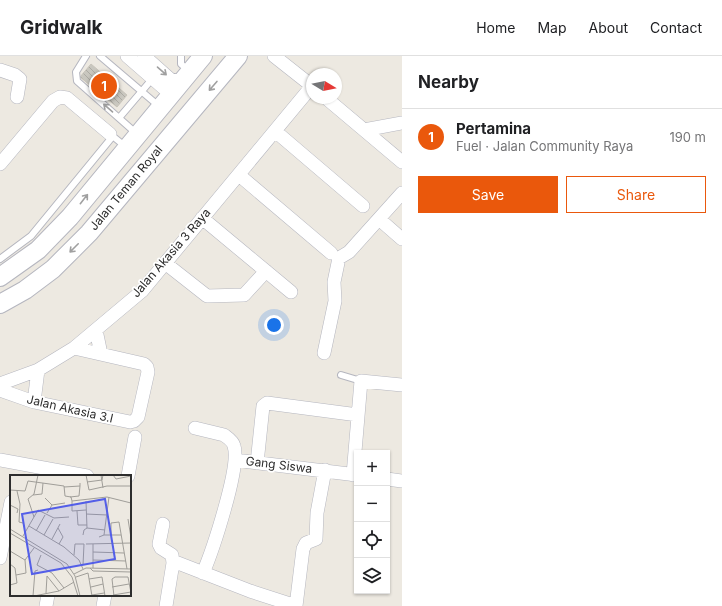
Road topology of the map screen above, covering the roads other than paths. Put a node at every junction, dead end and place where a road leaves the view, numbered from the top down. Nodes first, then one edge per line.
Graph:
1 (86, 56) edge
2 (101, 56) edge
3 (127, 56) edge
4 (144, 56) edge
5 (181, 56) edge
6 (203, 56) edge
7 (238, 56) edge
8 (274, 56) edge
9 (0, 70) edge
10 (186, 77) junction
11 (153, 78) junction
12 (306, 81) edge
13 (142, 92) junction
14 (306, 93) edge
15 (17, 96) dead end
16 (164, 102) junction
17 (333, 104) edge
18 (119, 118) junction
19 (402, 123) edge
20 (364, 130) junction
21 (275, 131) junction
22 (122, 138) junction
23 (402, 162) edge
24 (0, 164) edge
25 (239, 175) junction
26 (106, 190) junction
27 (402, 193) edge
28 (363, 206) dead end
29 (202, 218) junction
30 (379, 219) junction
31 (402, 239) edge
32 (331, 253) dead end
33 (15, 258) junction
34 (0, 259) edge
35 (164, 263) junction
36 (266, 271) junction
37 (0, 277) edge
38 (291, 292) dead end
39 (0, 304) edge
40 (96, 330) junction
41 (74, 348) junction
42 (324, 353) dead end
43 (101, 354) junction
44 (38, 370) junction
45 (341, 375) dead end
46 (361, 381) junction
47 (402, 385) edge
48 (4, 387) edge
49 (34, 402) junction
50 (358, 415) junction
51 (195, 428) dead end
52 (135, 438) dead end
53 (356, 450) edge
54 (0, 460) edge
55 (235, 460) junction
56 (257, 463) junction
57 (17, 470) edge
58 (325, 470) junction
59 (72, 475) edge
60 (128, 475) edge
61 (354, 475) edge
62 (390, 479) edge
63 (402, 481) edge
64 (10, 507) edge
65 (163, 524) dead end
66 (0, 558) edge
67 (174, 563) junction
68 (203, 573) junction
69 (48, 596) edge
70 (105, 596) edge
71 (46, 606) edge
72 (103, 606) edge
73 (168, 606) edge
74 (296, 606) edge

18 -> 1 lane
2 - 13 lane
3 - 11 street
4 -> 10 street
5 - 10 lane
6 - 10 street, Jalan Teman Royal
7 -> 26 street, Jalan Teman Royal
8 - 12 street
9 - 15 street
10 - 16 street, Jalan Teman Royal
11 - 13 lane
11 - 16 street
13 - 16 lane
13 - 18 lane
14 - 21 street, Jalan Akasia 3 Raya
16 - 22 street, Jalan Teman Royal
17 - 20 street
18 - 22 lane
19 - 20 street
20 - 23 street
21 - 25 street, Jalan Akasia 3 Raya
21 - 28 street
22 - 24 street
22 - 26 street, Jalan Teman Royal
22 - 33 lane
25 - 29 street, Jalan Akasia 3 Raya
25 - 32 street
33 -> 26 street, Jalan Teman Royal
26 -> 39 street, Jalan Teman Royal
27 - 30 street
29 - 35 street, Jalan Akasia 3 Raya
29 - 36 street
30 - 31 street
30 - 42 street
33 - 34 lane
33 - 37 street, Jalan Teman Royal
35 - 36 street
35 - 40 street, Jalan Akasia 3 Raya
36 - 38 street
40 - 41 street, Jalan Akasia 3 Raya
40 - 43 street
41 - 43 street
41 - 44 street, Jalan Akasia 3 Raya
43 - 49 street, Jalan Akasia 3.I
44 - 48 street, Jalan Akasia 3 Raya
44 - 49 street
45 - 46 lane
46 - 47 street
46 - 50 street
48 - 49 street, Jalan Akasia 3.I
50 - 53 street
50 - 56 street
51 - 55 street, Gang Siswa
52 - 60 street
54 - 57 street
55 - 56 street, Gang Siswa
55 - 68 street
56 - 58 street, Gang Siswa
57 - 59 street
58 - 61 street, Gang Siswa
58 - 74 street
62 - 63 street
64 - 66 street
65 - 67 street
67 - 68 street
67 - 73 street
68 - 74 street
69 - 71 street
70 - 72 street

